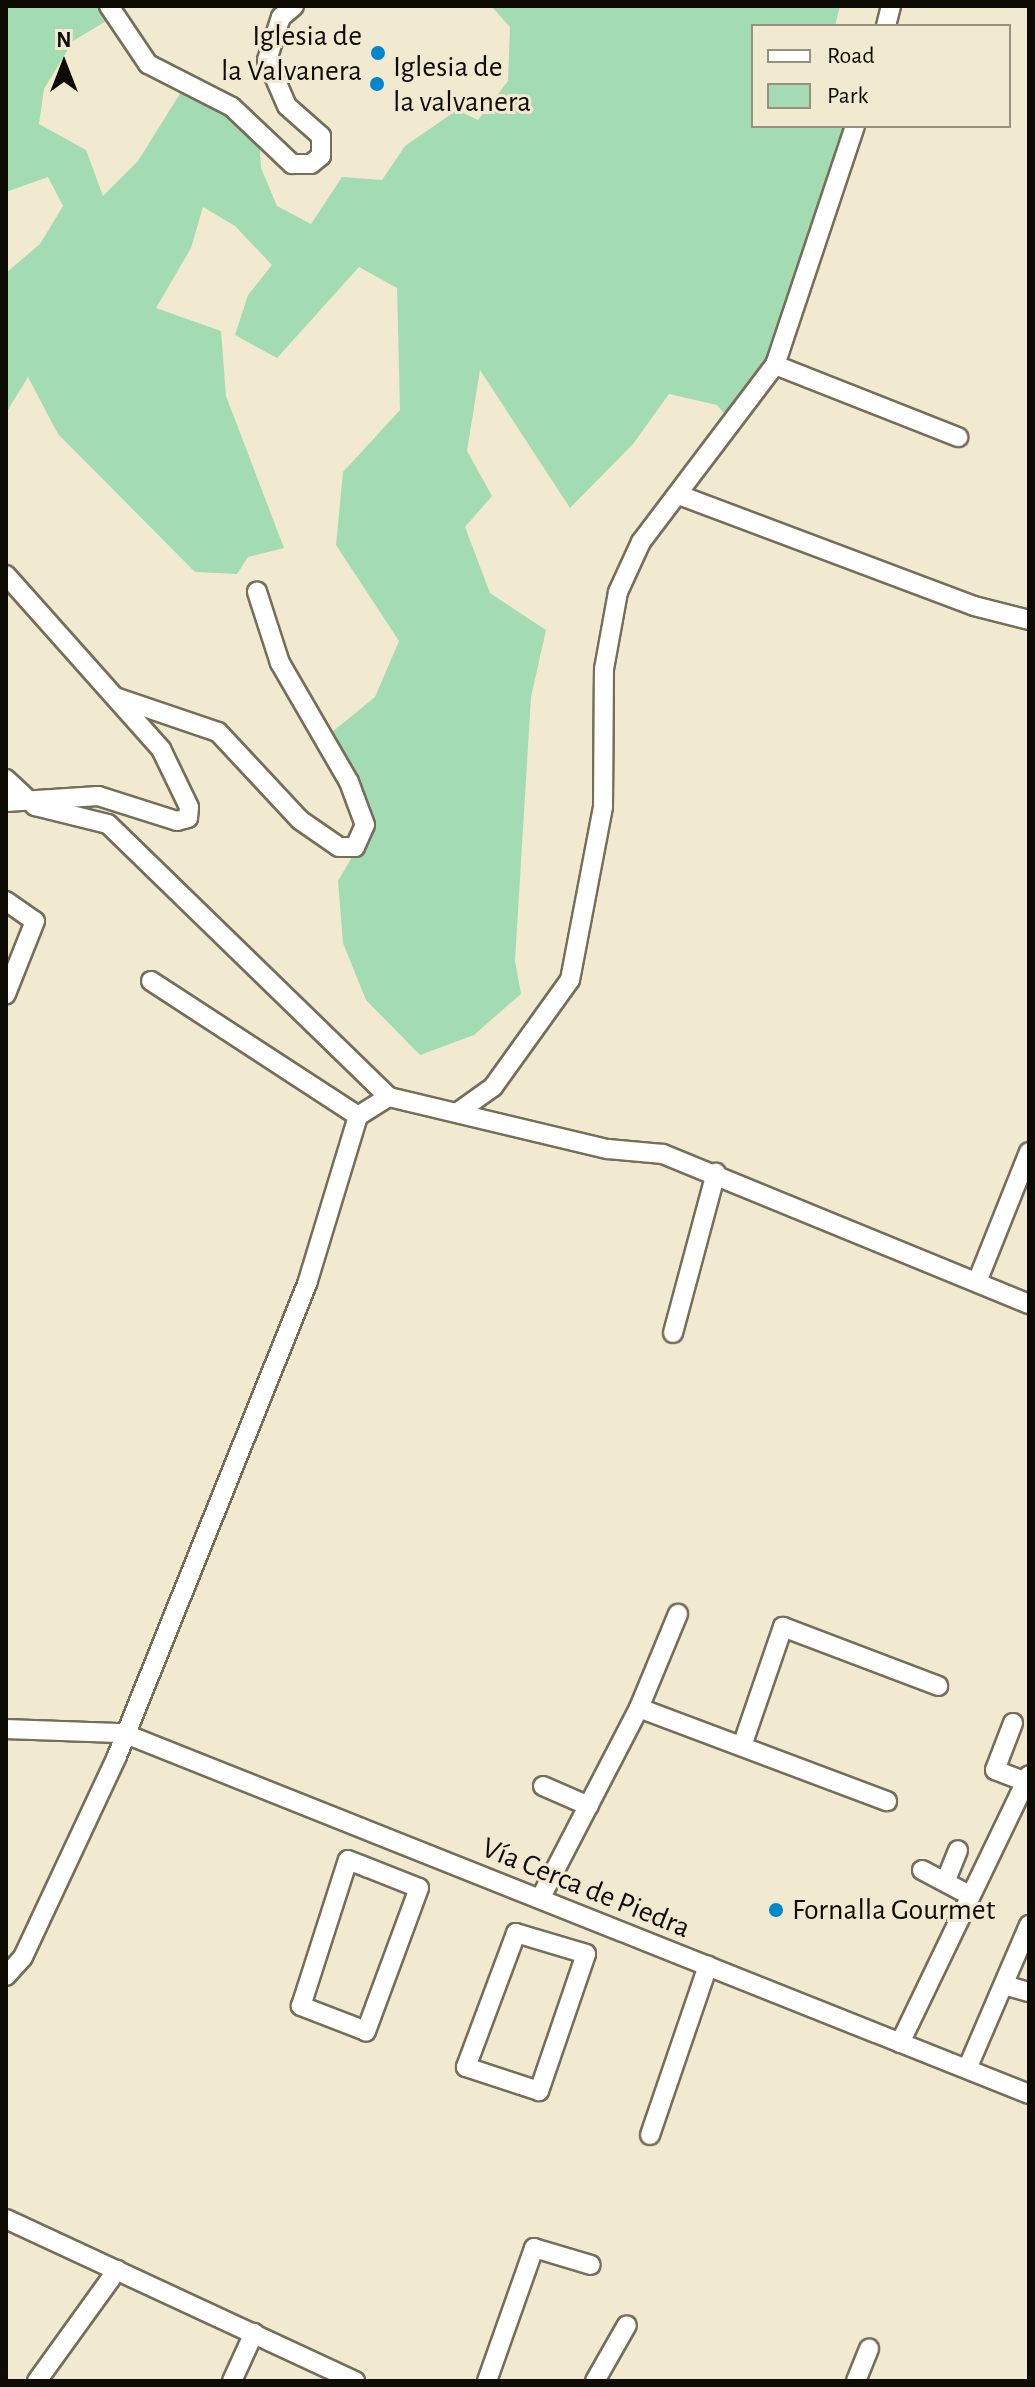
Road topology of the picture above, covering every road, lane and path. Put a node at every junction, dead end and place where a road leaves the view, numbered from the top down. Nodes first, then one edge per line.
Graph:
1 (109, 6) edge
2 (294, 6) edge
3 (854, 128) edge
4 (775, 365) junction
5 (958, 437) dead end
6 (679, 495) junction
7 (6, 575) edge
8 (257, 592) dead end
9 (1029, 620) edge
10 (115, 697) junction
11 (6, 779) edge
12 (6, 802) edge
13 (35, 806) junction
14 (6, 901) edge
15 (151, 981) dead end
16 (6, 994) edge
17 (493, 1087) junction
18 (389, 1097) junction
19 (458, 1112) junction
20 (358, 1116) junction
21 (490, 1121) junction
22 (1029, 1152) edge
23 (716, 1173) junction
24 (977, 1282) junction
25 (1029, 1304) edge
26 (673, 1333) dead end
27 (678, 1614) dead end
28 (938, 1686) dead end
29 (639, 1708) junction
30 (1013, 1723) dead end
31 (6, 1729) edge
32 (123, 1733) junction
33 (743, 1743) junction
34 (1028, 1778) edge
35 (543, 1786) dead end
36 (887, 1801) dead end
37 (589, 1806) junction
38 (1020, 1819) edge
39 (394, 1841) junction
40 (958, 1850) dead end
41 (922, 1870) dead end
42 (383, 1874) junction
43 (946, 1880) junction
44 (971, 1896) junction
45 (540, 1899) junction
46 (581, 1916) junction
47 (1029, 1925) edge
48 (569, 1947) junction
49 (708, 1966) junction
50 (6, 1976) edge
51 (1004, 1985) junction
52 (1029, 1992) edge
53 (900, 2043) junction
54 (967, 2069) junction
55 (1029, 2094) edge
56 (650, 2135) dead end
57 (6, 2219) edge
58 (591, 2265) dead end
59 (117, 2270) junction
60 (627, 2325) dead end
61 (254, 2333) junction
62 (869, 2349) dead end
63 (37, 2381) edge
64 (232, 2381) edge
65 (355, 2381) edge
66 (487, 2381) edge
67 (595, 2381) edge
68 (856, 2381) edge

1 - 2 street
3 - 4 street
4 - 5 street
4 - 6 street
6 - 9 street
6 - 17 street
7 - 10 street
8 - 10 street
10 - 13 street
11 - 13 street
12 - 13 street
13 - 18 street
14 - 16 street
15 - 20 street
17 - 19 street
17 - 21 street
18 - 19 street
18 - 20 street
19 - 21 street
20 - 32 street
21 - 23 street
22 - 24 street
23 - 24 street
23 - 26 street
24 - 25 street
27 - 29 street
28 - 33 street
29 - 33 street
29 - 37 street
30 - 34 street
31 - 32 street, Vía Cerca de Piedra
32 - 39 street, Vía Cerca de Piedra
32 - 50 street
33 - 36 street
34 - 38 street
35 - 37 street
37 - 45 street
38 - 44 street
39 - 42 street
39 - 45 street, Vía Cerca de Piedra
40 - 43 street
41 - 43 street
42 - 42 street
43 - 44 street
44 - 53 street
45 - 46 street, Vía Cerca de Piedra
46 - 48 street
46 - 49 street, Vía Cerca de Piedra
47 - 51 street
48 - 48 street
49 - 53 street, Vía Cerca de Piedra
49 - 56 street
51 - 52 street
51 - 54 street
53 - 54 street, Vía Cerca de Piedra
54 - 55 street, Vía Cerca de Piedra
57 - 59 street
58 - 66 street
59 - 61 street
59 - 63 street
60 - 67 street
61 - 64 street
61 - 65 street
62 - 68 street

